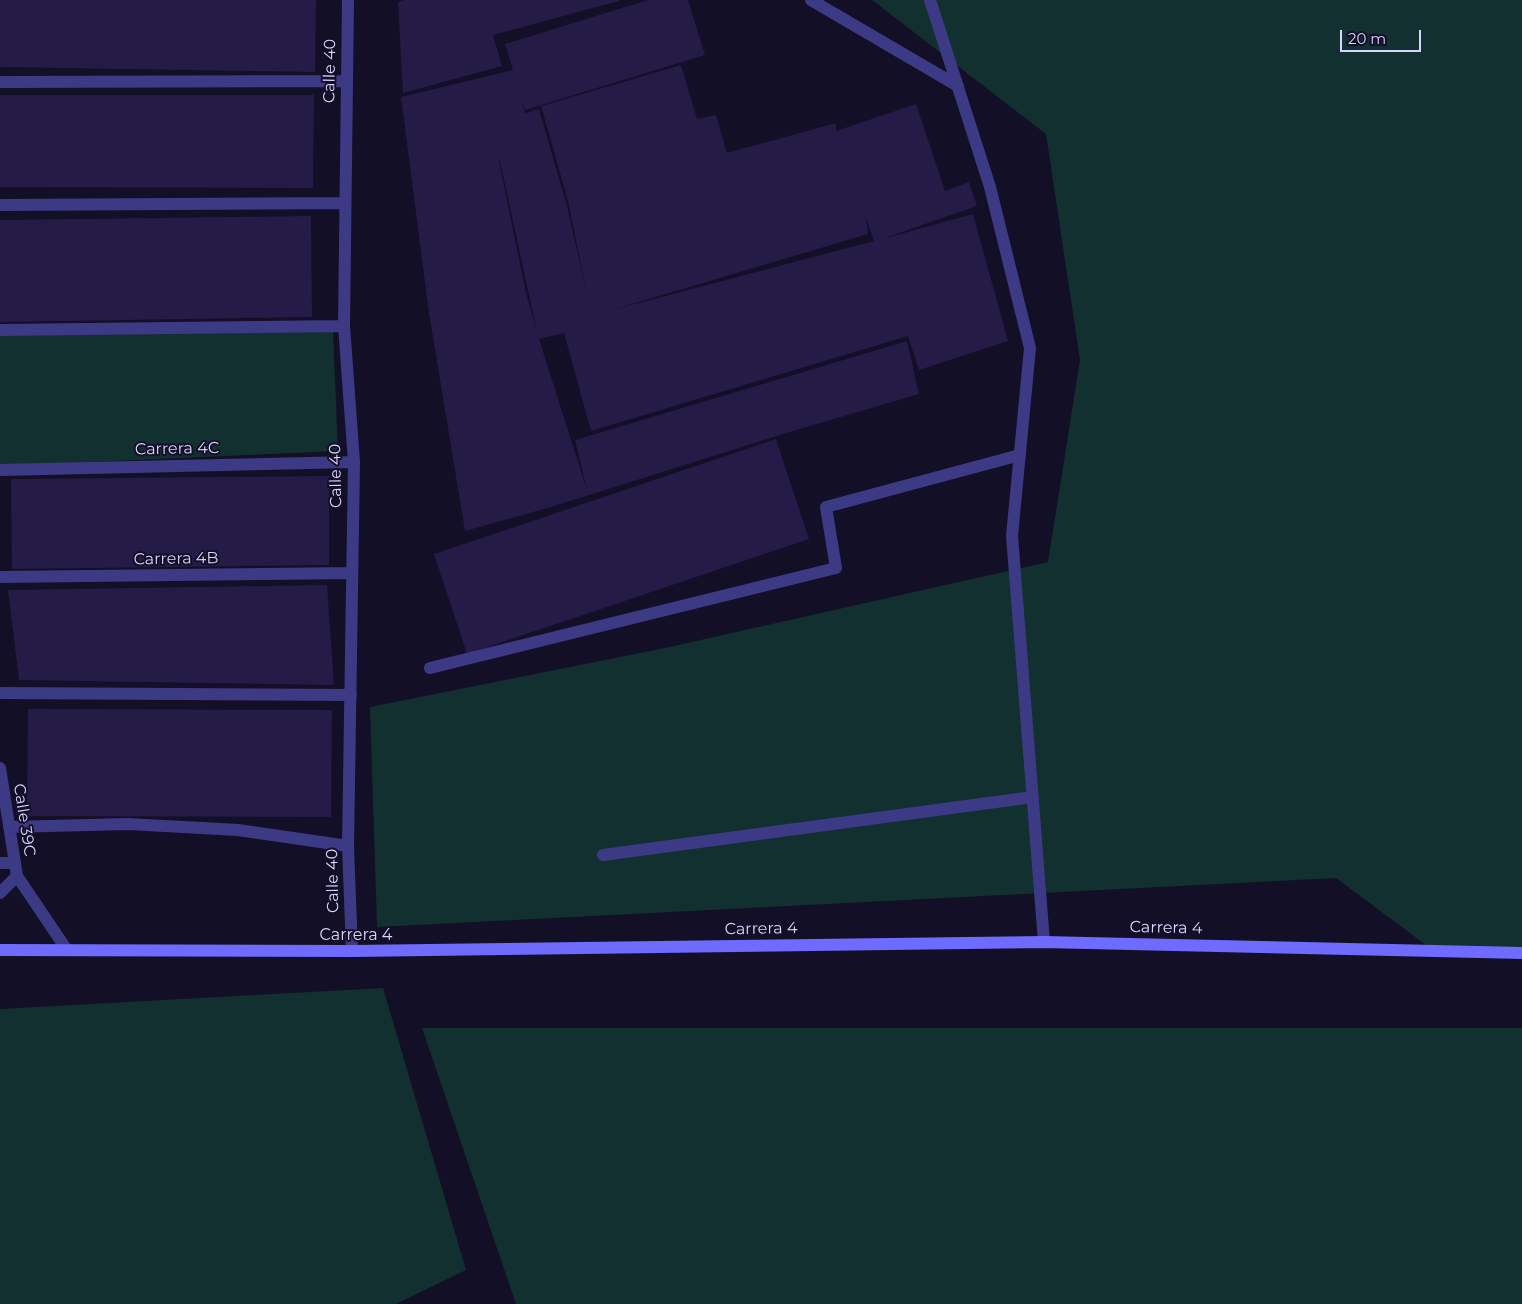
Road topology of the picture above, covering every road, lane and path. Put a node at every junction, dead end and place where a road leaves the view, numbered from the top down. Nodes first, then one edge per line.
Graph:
1 (348, 0) edge
2 (811, 0) edge
3 (930, 0) edge
4 (346, 81) junction
5 (0, 82) edge
6 (958, 86) junction
7 (344, 203) junction
8 (0, 205) edge
9 (344, 326) junction
10 (0, 330) edge
11 (1020, 455) junction
12 (354, 462) junction
13 (0, 470) edge
14 (352, 573) junction
15 (0, 577) edge
16 (430, 668) dead end
17 (0, 693) edge
18 (351, 695) junction
19 (0, 768) edge
20 (1034, 797) junction
21 (9, 828) junction
22 (348, 846) junction
23 (603, 855) dead end
24 (0, 863) edge
25 (15, 863) junction
26 (16, 876) junction
27 (0, 893) edge
28 (1044, 942) junction
29 (0, 950) edge
30 (67, 950) junction
31 (352, 951) junction
32 (1522, 953) edge

1 - 4 street, Calle 40
2 - 6 street
3 - 6 street
4 - 5 street
4 - 7 street, Calle 40
6 - 11 street
7 - 8 street
7 - 9 street, Calle 40
9 - 10 street
9 - 12 street, Calle 40
11 - 16 street
11 - 20 street
12 - 13 street, Carrera 4C
12 - 14 street, Calle 40
14 - 15 street, Carrera 4B
14 - 18 street, Calle 40
17 - 18 street
18 - 22 street, Calle 40
19 - 21 street, Calle 39C
20 - 23 street
20 - 28 street
21 - 22 street
21 - 25 street, Calle 39C
22 - 31 street, Calle 40
24 - 25 street
25 - 26 street, Calle 39C
26 - 27 street, Calle 39C
26 - 30 street, Calle 39C
28 - 31 main road, Carrera 4
28 - 32 main road, Carrera 4
29 - 30 main road, Carrera 4
30 - 31 main road, Carrera 4

